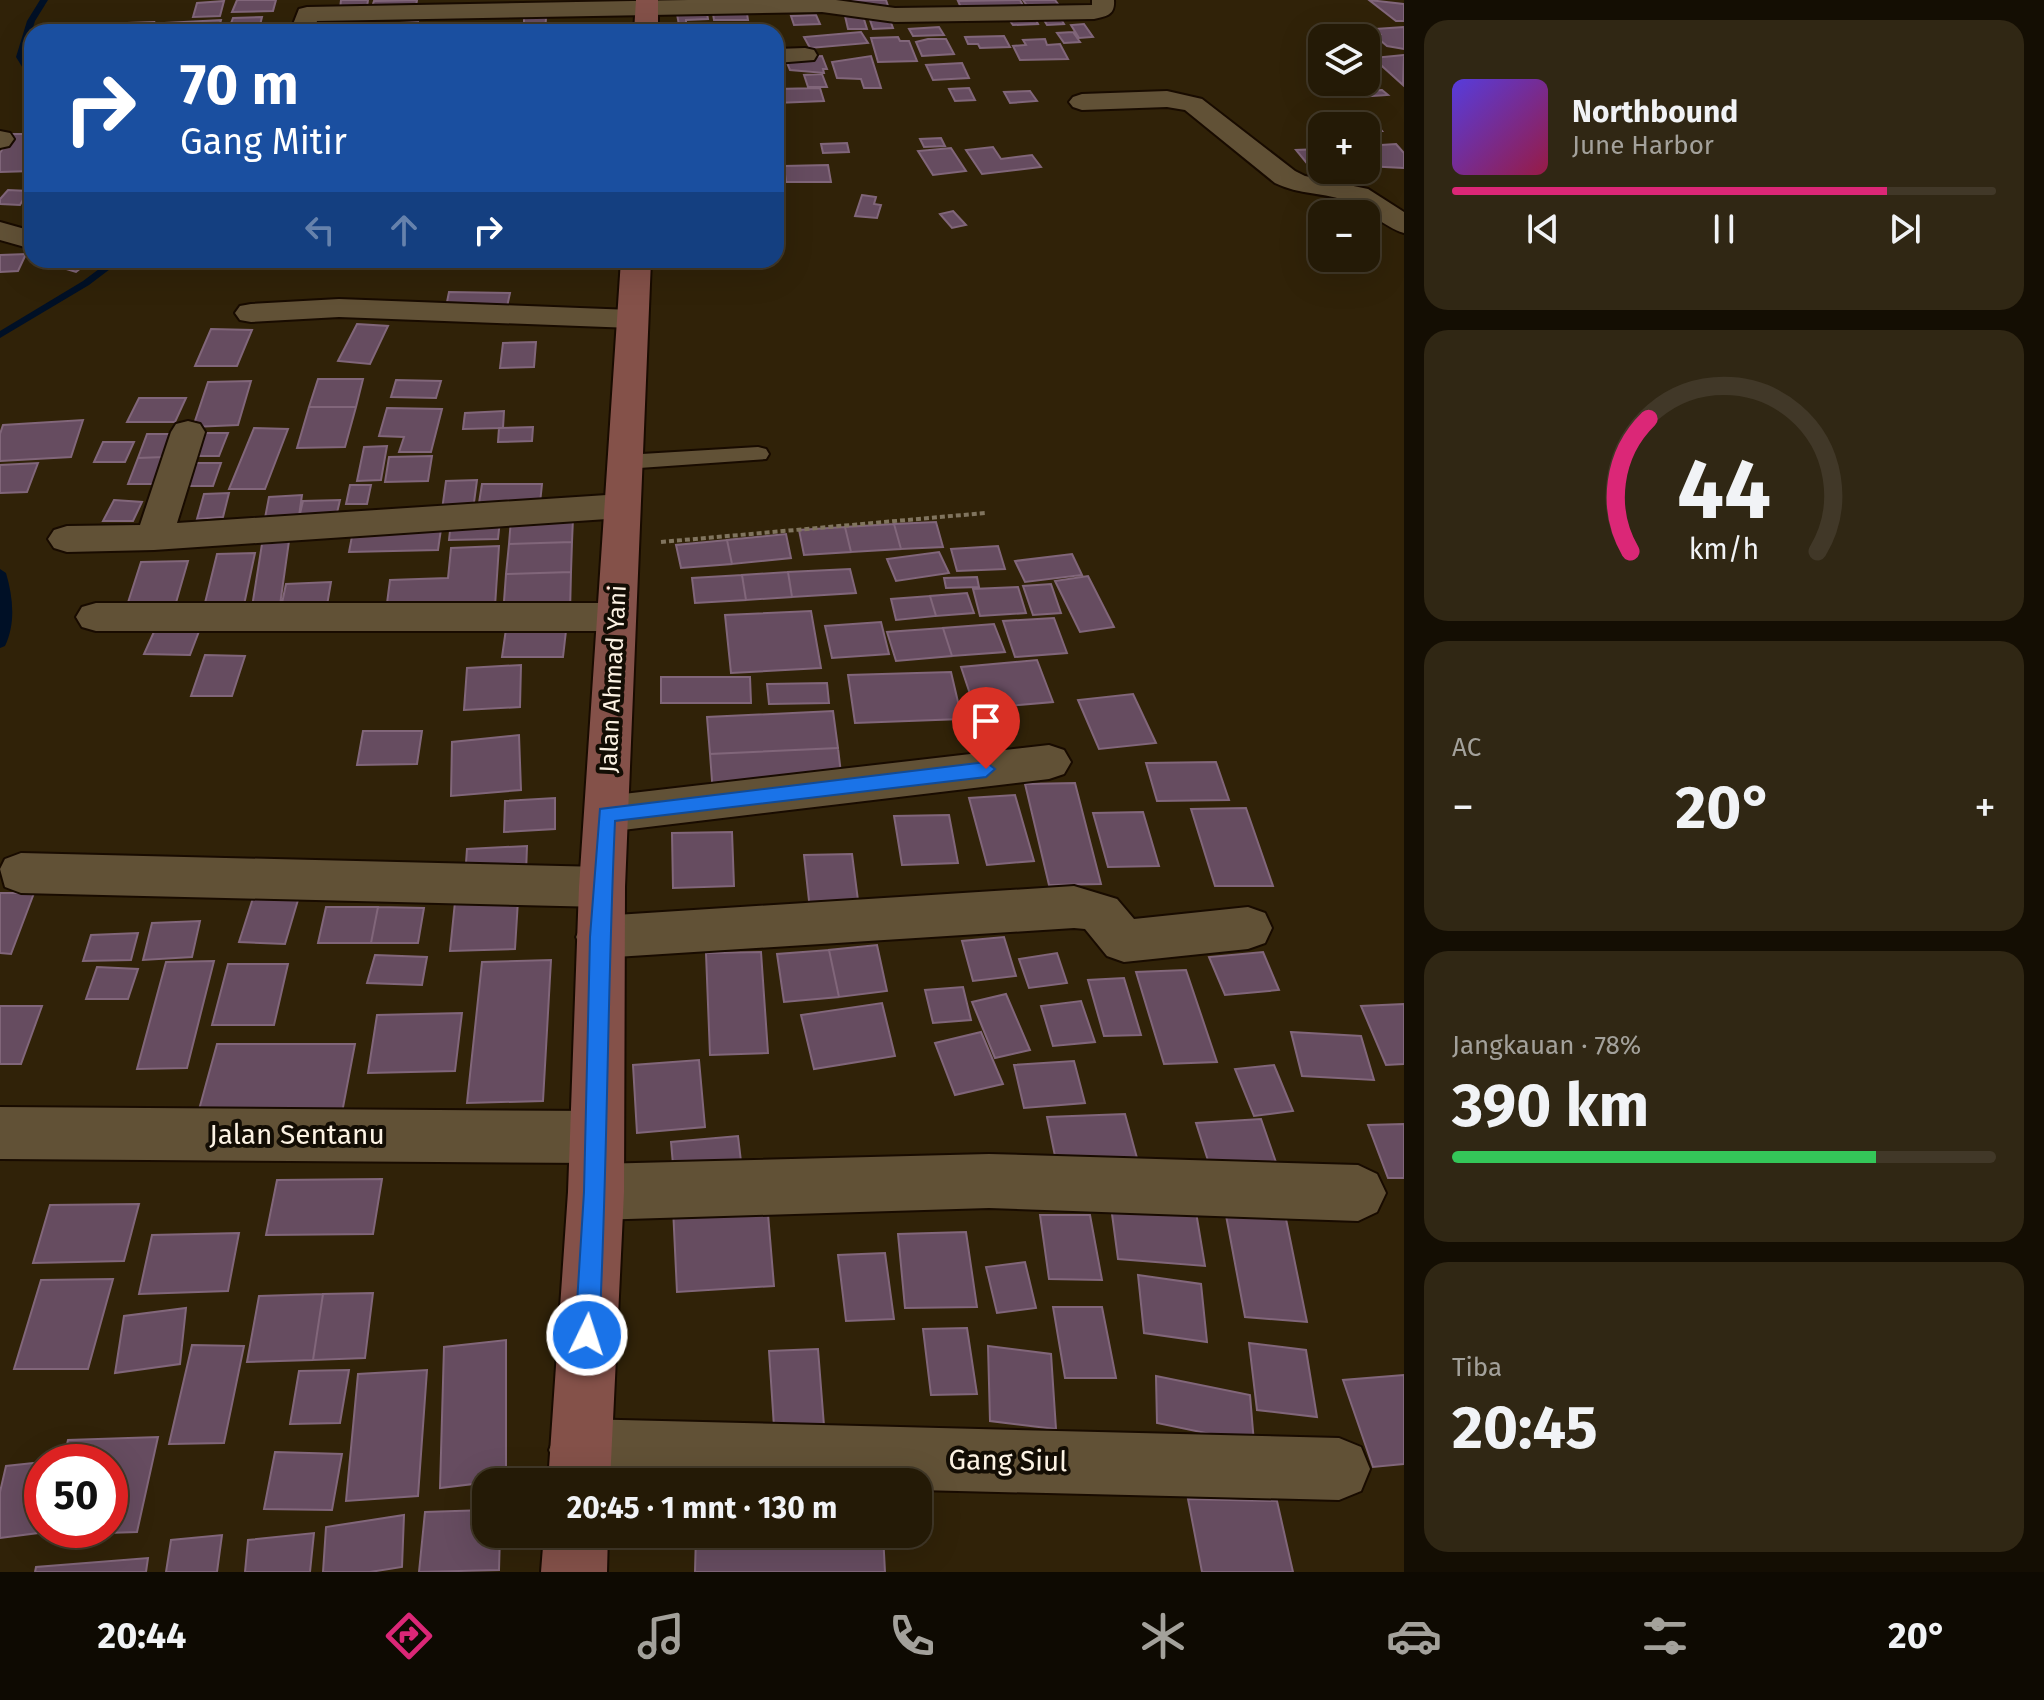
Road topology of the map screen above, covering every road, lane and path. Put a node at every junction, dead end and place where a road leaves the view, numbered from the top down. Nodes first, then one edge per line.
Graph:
1 (1103, 0) edge
2 (655, 5) edge
3 (307, 15) edge
4 (649, 24) edge
5 (805, 55) dead end
6 (784, 56) edge
7 (1082, 102) dead end
8 (1404, 224) edge
9 (0, 231) edge
10 (24, 238) edge
11 (635, 268) edge
12 (251, 313) dead end
13 (632, 319) junction
14 (188, 432) dead end
15 (758, 454) dead end
16 (622, 505) junction
17 (985, 513) dead end
18 (154, 537) junction
19 (67, 539) dead end
20 (96, 617) dead end
21 (616, 617) junction
22 (1049, 762) dead end
23 (606, 814) junction
24 (21, 873) dead end
25 (602, 887) junction
26 (1248, 928) dead end
27 (600, 937) junction
28 (0, 1133) edge
29 (595, 1137) junction
30 (596, 1192) junction
31 (1358, 1193) dead end
32 (579, 1466) edge
33 (1339, 1469) dead end
34 (575, 1548) edge
35 (574, 1572) edge

1 - 2 street
2 - 3 street
2 - 4 main road
5 - 6 street
7 - 8 street
9 - 10 street
11 - 13 main road, Jalan Ahmad Yani
12 - 13 street
13 - 16 main road, Jalan Ahmad Yani
14 - 18 street
15 - 16 lane
16 - 17 path
16 - 18 street
16 - 21 main road, Jalan Ahmad Yani
18 - 19 street
20 - 21 street
21 - 23 main road, Jalan Ahmad Yani
22 - 23 street
23 - 25 main road, Jalan Ahmad Yani
24 - 25 street
25 - 27 main road, Jalan Ahmad Yani
26 - 27 street
27 - 29 main road, Jalan Ahmad Yani
28 - 29 street, Jalan Sentanu
29 - 30 main road, Jalan Ahmad Yani
30 - 31 street
30 - 32 main road, Jalan Ahmad Yani
32 - 33 street, Gang Siul
34 - 35 main road

